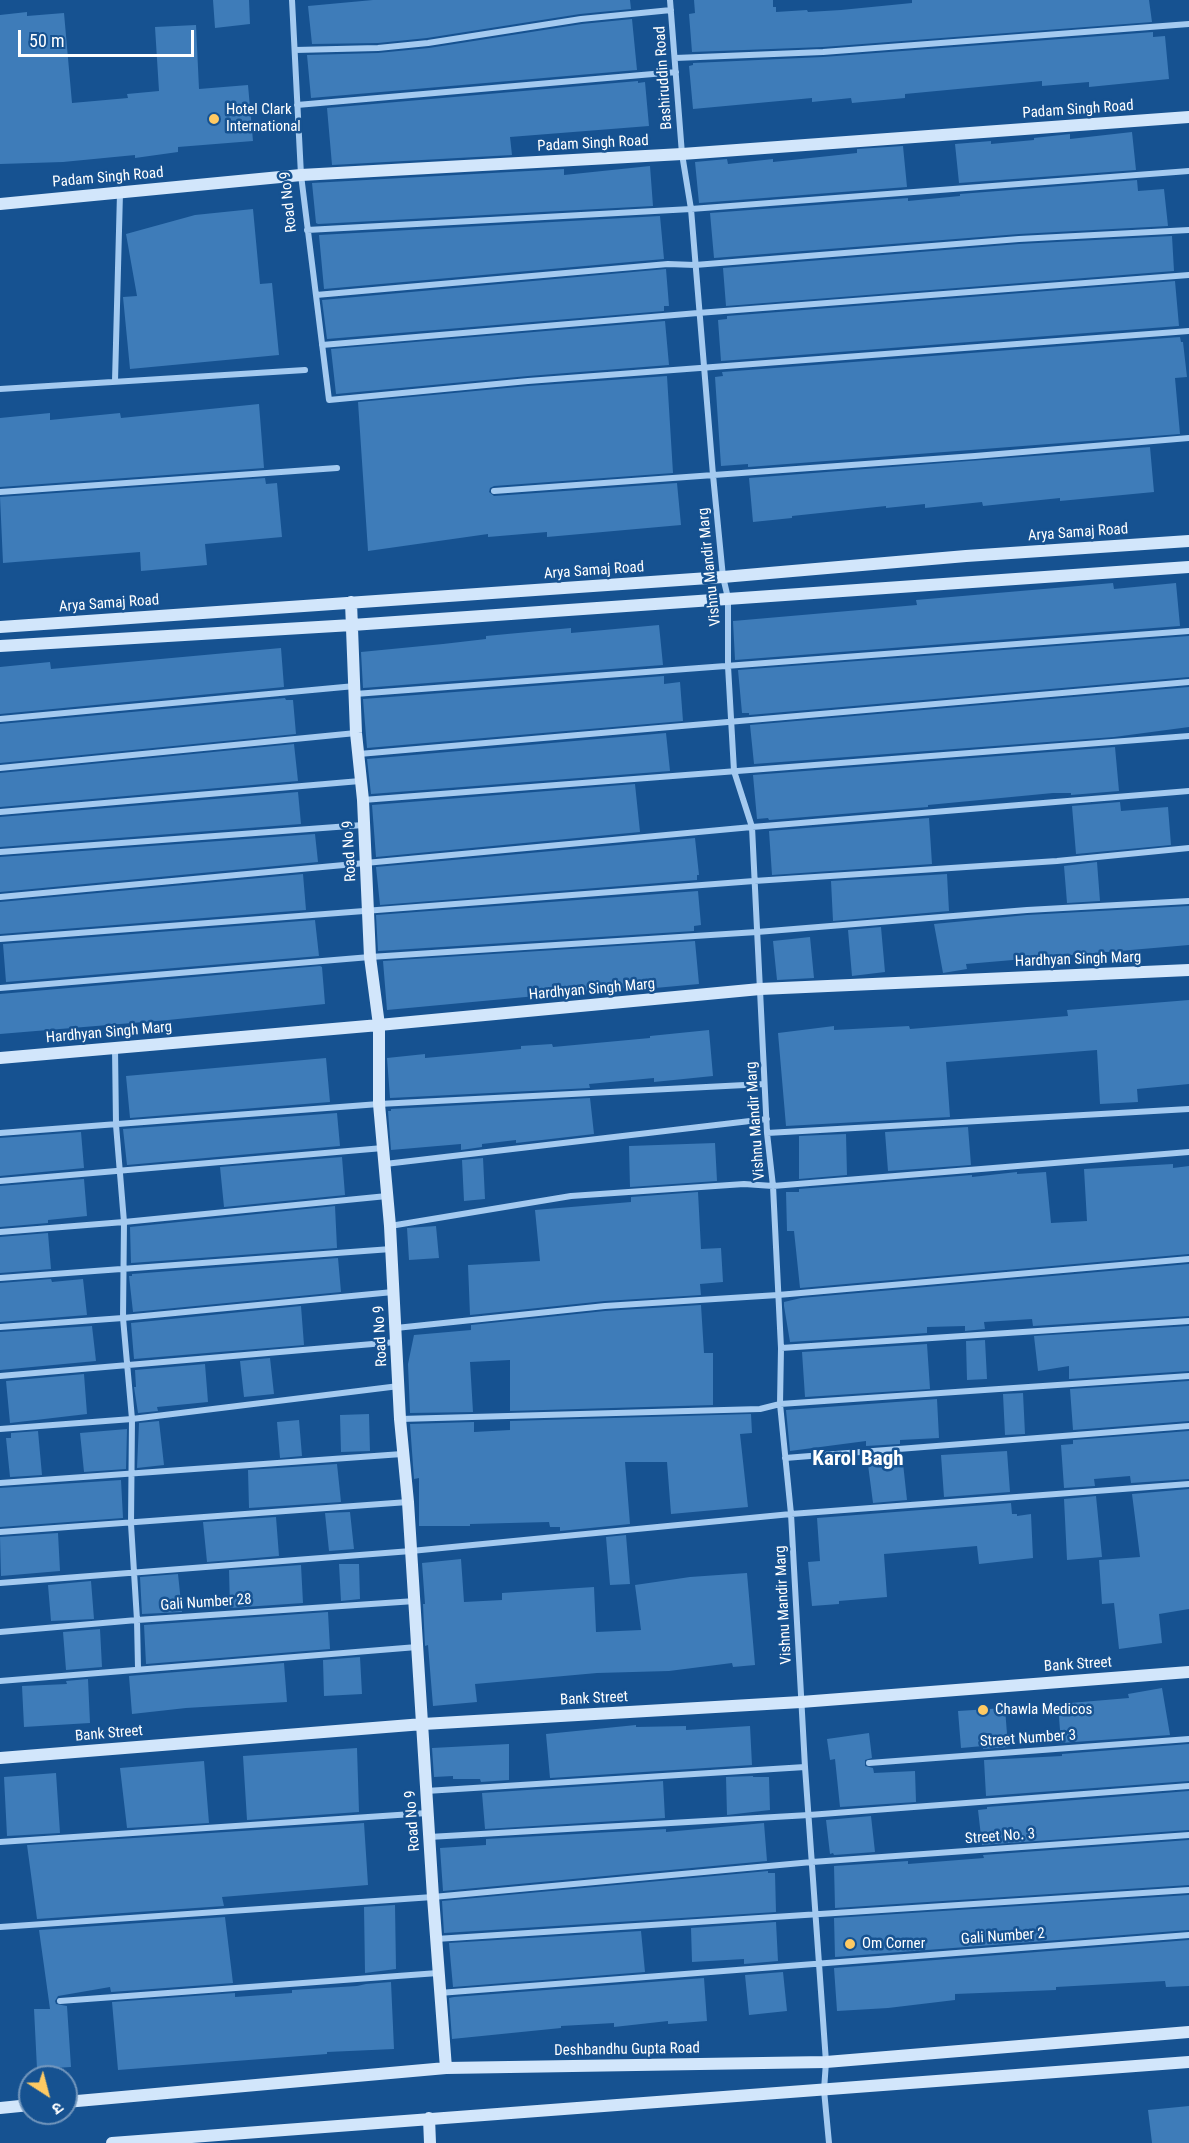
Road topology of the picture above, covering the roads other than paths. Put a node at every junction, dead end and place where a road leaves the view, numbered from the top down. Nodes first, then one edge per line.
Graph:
1 (302, 0) edge
2 (670, 0) edge
3 (292, 1) edge
4 (671, 10) junction
5 (1189, 24) edge
6 (295, 50) junction
7 (675, 58) junction
8 (676, 72) junction
9 (297, 105) junction
10 (1189, 117) edge
11 (682, 153) junction
12 (1189, 171) edge
13 (301, 175) junction
14 (120, 192) junction
15 (0, 204) edge
16 (691, 209) junction
17 (308, 230) junction
18 (1189, 230) edge
19 (694, 265) junction
20 (1189, 275) edge
21 (316, 295) junction
22 (698, 313) junction
23 (1189, 331) edge
24 (322, 345) junction
25 (705, 368) junction
26 (305, 370) dead end
27 (115, 381) junction
28 (0, 389) edge
29 (1189, 438) edge
30 (337, 468) dead end
31 (713, 475) junction
32 (494, 491) dead end
33 (0, 492) edge
34 (1189, 541) edge
35 (1189, 567) edge
36 (723, 577) junction
37 (728, 598) junction
38 (351, 602) junction
39 (352, 625) junction
40 (0, 627) edge
41 (1189, 632) edge
42 (0, 646) edge
43 (728, 666) junction
44 (1189, 682) edge
45 (355, 690) junction
46 (0, 719) edge
47 (732, 723) junction
48 (356, 733) junction
49 (1189, 736) edge
50 (357, 754) junction
51 (0, 768) edge
52 (734, 771) junction
53 (360, 781) junction
54 (1189, 791) edge
55 (363, 800) junction
56 (0, 812) edge
57 (363, 825) junction
58 (752, 827) junction
59 (1189, 848) edge
60 (0, 852) edge
61 (366, 863) junction
62 (754, 880) junction
63 (0, 897) edge
64 (1189, 901) edge
65 (369, 911) junction
66 (757, 932) junction
67 (0, 939) edge
68 (370, 957) junction
69 (1189, 970) edge
70 (0, 988) edge
71 (760, 989) junction
72 (379, 1025) junction
73 (115, 1048) junction
74 (0, 1058) edge
75 (764, 1084) junction
76 (379, 1104) junction
77 (1189, 1109) edge
78 (767, 1119) junction
79 (116, 1125) junction
80 (0, 1133) edge
81 (767, 1133) junction
82 (383, 1148) junction
83 (1189, 1152) edge
84 (385, 1164) junction
85 (121, 1172) junction
86 (0, 1181) edge
87 (773, 1186) junction
88 (387, 1196) junction
89 (124, 1222) junction
90 (390, 1226) junction
91 (0, 1232) edge
92 (391, 1249) junction
93 (1189, 1259) edge
94 (123, 1268) junction
95 (0, 1278) edge
96 (394, 1292) junction
97 (778, 1295) junction
98 (123, 1318) junction
99 (1189, 1321) edge
100 (0, 1327) edge
101 (395, 1328) junction
102 (396, 1342) junction
103 (781, 1348) junction
104 (127, 1365) junction
105 (0, 1376) edge
106 (1189, 1376) edge
107 (399, 1386) junction
108 (780, 1404) junction
109 (132, 1419) junction
110 (400, 1419) junction
111 (1189, 1426) edge
112 (0, 1429) edge
113 (402, 1454) junction
114 (785, 1458) junction
115 (132, 1473) junction
116 (0, 1483) edge
117 (1189, 1485) edge
118 (408, 1502) junction
119 (791, 1514) junction
120 (131, 1524) junction
121 (0, 1532) edge
122 (411, 1551) junction
123 (133, 1572) junction
124 (0, 1583) edge
125 (415, 1600) junction
126 (137, 1620) junction
127 (0, 1632) edge
128 (417, 1647) junction
129 (138, 1668) junction
130 (1189, 1672) edge
131 (0, 1681) edge
132 (801, 1702) junction
133 (423, 1724) junction
134 (1189, 1739) edge
135 (0, 1758) edge
136 (869, 1762) dead end
137 (805, 1767) junction
138 (1189, 1786) edge
139 (426, 1791) junction
140 (428, 1813) junction
141 (809, 1815) junction
142 (1189, 1836) edge
143 (429, 1837) junction
144 (0, 1842) edge
145 (812, 1862) junction
146 (1189, 1890) edge
147 (433, 1897) junction
148 (816, 1914) junction
149 (0, 1927) edge
150 (1189, 1935) edge
151 (435, 1939) junction
152 (819, 1963) junction
153 (438, 1973) junction
154 (440, 1993) junction
155 (60, 2001) dead end
156 (1189, 2032) edge
157 (826, 2062) junction
158 (1189, 2062) edge
159 (446, 2068) junction
160 (824, 2090) junction
161 (78, 2101) edge
162 (18, 2106) edge
163 (0, 2108) edge
164 (429, 2118) junction
165 (112, 2143) edge
166 (430, 2143) edge
167 (829, 2143) edge

1 - 3 street
2 - 4 street, Bashiruddin Road
3 - 6 street, Road No 9
4 - 6 street
4 - 7 street, Bashiruddin Road
5 - 7 street
6 - 9 street, Road No 9
7 - 8 street, Bashiruddin Road
8 - 9 street
8 - 11 street, Bashiruddin Road
9 - 13 street, Road No 9
10 - 11 street, Padam Singh Road
11 - 13 street, Padam Singh Road
11 - 16 street, Vishnu Mandir Marg
12 - 16 street
13 - 14 street, Padam Singh Road
13 - 17 street, Road No 9
14 - 15 street, Padam Singh Road
14 - 27 street
16 - 17 street
16 - 19 street, Vishnu Mandir Marg
17 - 21 street, Road No 9
18 - 19 street
19 - 21 street
19 - 22 street, Vishnu Mandir Marg
20 - 22 street
21 - 24 street, Road No 9
22 - 24 street
22 - 25 street, Vishnu Mandir Marg
23 - 25 street
24 - 25 street, Road No 9
25 - 31 street, Vishnu Mandir Marg
26 - 27 street
27 - 28 street
29 - 31 street
30 - 33 street
31 - 32 street
31 - 36 street, Vishnu Mandir Marg
34 - 36 street, Arya Samaj Road
35 - 37 street
36 - 37 street, Vishnu Mandir Marg
36 - 38 street, Arya Samaj Road
37 - 39 street
37 - 43 street, Vishnu Mandir Marg
38 - 39 street, Road No 9
38 - 40 street, Arya Samaj Road
39 - 42 street
39 - 45 street, Road No 9
41 - 43 street
43 - 45 street
43 - 47 street, Vishnu Mandir Marg
44 - 47 street
45 - 46 street
45 - 48 street, Road No 9
47 - 50 street
47 - 52 street, Vishnu Mandir Marg
48 - 50 street, Road No 9
48 - 51 street
49 - 52 street
50 - 53 street, Road No 9
52 - 55 street
52 - 58 street, Vishnu Mandir Marg
53 - 55 street, Road No 9
53 - 56 street
54 - 58 street
55 - 57 street, Road No 9
57 - 60 street
57 - 61 street, Road No 9
58 - 61 street
58 - 62 street, Vishnu Mandir Marg
59 - 62 street
61 - 63 street
61 - 65 street, Road No 9
62 - 65 street
62 - 66 street, Vishnu Mandir Marg
64 - 66 street
65 - 67 street
65 - 68 street, Road No 9
66 - 68 street
66 - 71 street, Vishnu Mandir Marg
68 - 70 street
68 - 72 street, Road No 9
69 - 71 street, Hardhyan Singh Marg
71 - 72 street, Hardhyan Singh Marg
71 - 75 street, Vishnu Mandir Marg
72 - 73 street, Hardhyan Singh Marg
72 - 76 street, Road No 9
73 - 74 street, Hardhyan Singh Marg
73 - 79 street
75 - 76 street
75 - 78 street, Vishnu Mandir Marg
76 - 79 street
76 - 82 street, Road No 9
77 - 81 street
78 - 81 street, Vishnu Mandir Marg
78 - 84 street
79 - 80 street
79 - 85 street
81 - 87 street, Vishnu Mandir Marg
82 - 84 street, Road No 9
82 - 85 street
83 - 87 street
84 - 88 street, Road No 9
85 - 86 street
85 - 89 street
87 - 90 street
87 - 97 street, Vishnu Mandir Marg
88 - 89 street
88 - 90 street, Road No 9
89 - 91 street
89 - 94 street
90 - 92 street, Road No 9
92 - 94 street
92 - 96 street, Road No 9
93 - 97 street
94 - 95 street
94 - 98 street
96 - 98 street
96 - 101 street, Road No 9
97 - 101 street
97 - 103 street, Vishnu Mandir Marg
98 - 100 street
98 - 104 street
99 - 103 street
101 - 102 street, Road No 9
102 - 104 street
102 - 107 street, Road No 9
103 - 108 street, Vishnu Mandir Marg
104 - 105 street
104 - 109 street
106 - 108 street
107 - 109 street
107 - 110 street, Road No 9
108 - 110 street
108 - 114 street, Vishnu Mandir Marg
109 - 112 street
109 - 115 street
110 - 113 street, Road No 9
111 - 114 street
113 - 115 street
113 - 118 street, Road No 9
114 - 119 street, Vishnu Mandir Marg
115 - 116 street
115 - 120 street
117 - 119 street
118 - 120 street
118 - 122 street, Road No 9
119 - 122 street
119 - 132 street, Vishnu Mandir Marg
120 - 121 street
120 - 123 street
122 - 123 street
122 - 125 street, Road No 9
123 - 124 street
123 - 126 street
125 - 126 street, Gali Number 28
125 - 128 street, Road No 9
126 - 127 street, Gali Number 28
126 - 129 street
128 - 129 street
128 - 133 street, Road No 9
129 - 131 street
130 - 132 street, Bank Street
132 - 133 street, Bank Street
132 - 137 street, Vishnu Mandir Marg
133 - 135 street, Bank Street
133 - 139 street, Road No 9
134 - 136 street, Street Number 3
137 - 139 street
137 - 141 street, Vishnu Mandir Marg
138 - 141 street
139 - 140 street, Road No 9
140 - 143 street, Road No 9
140 - 144 street
141 - 143 street
141 - 145 street, Vishnu Mandir Marg
142 - 145 street, Street No. 3
143 - 147 street, Road No 9
145 - 147 street, Street No. 3
145 - 148 street, Vishnu Mandir Marg
146 - 148 street
147 - 149 street, Street No. 3
147 - 151 street, Road No 9
148 - 151 street
148 - 152 street, Vishnu Mandir Marg
150 - 152 street, Gali Number 2
151 - 153 street, Road No 9
152 - 154 street, Gali Number 2
152 - 157 street, Vishnu Mandir Marg
153 - 154 street, Road No 9
153 - 155 street
154 - 159 street, Road No 9
156 - 157 street, Deshbandhu Gupta Road
157 - 159 street, Deshbandhu Gupta Road
157 - 160 street, Vishnu Mandir Marg
158 - 160 street
159 - 161 street, Deshbandhu Gupta Road
160 - 164 street
160 - 167 street, Vishnu Mandir Marg
162 - 163 street
164 - 165 street
164 - 166 street

